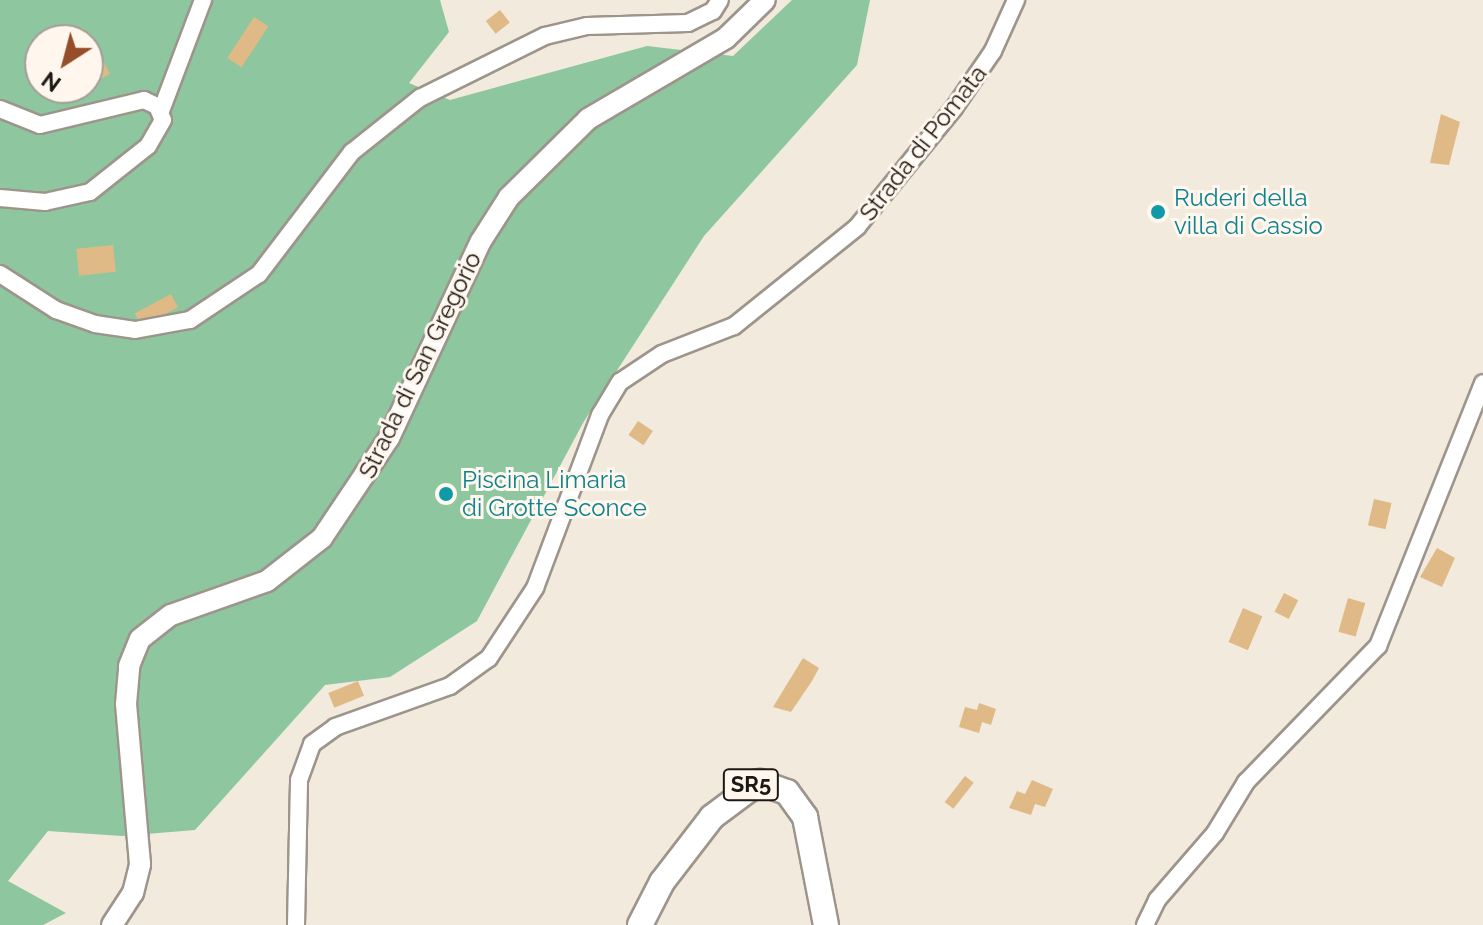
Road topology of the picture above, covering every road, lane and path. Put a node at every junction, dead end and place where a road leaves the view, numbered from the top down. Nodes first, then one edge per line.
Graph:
1 (203, 0) edge
2 (720, 0) edge
3 (765, 0) edge
4 (1016, 0) edge
5 (0, 109) edge
6 (161, 111) junction
7 (0, 198) edge
8 (0, 274) edge
9 (1483, 383) edge
10 (112, 925) edge
11 (296, 925) edge
12 (640, 925) edge
13 (826, 925) edge
14 (1145, 925) edge

1 - 6 street
2 - 8 street
3 - 10 street, Strada di San Gregorio
4 - 11 street, Strada di Pomata
5 - 6 street
6 - 7 street
9 - 14 street
12 - 13 main road, SR5

